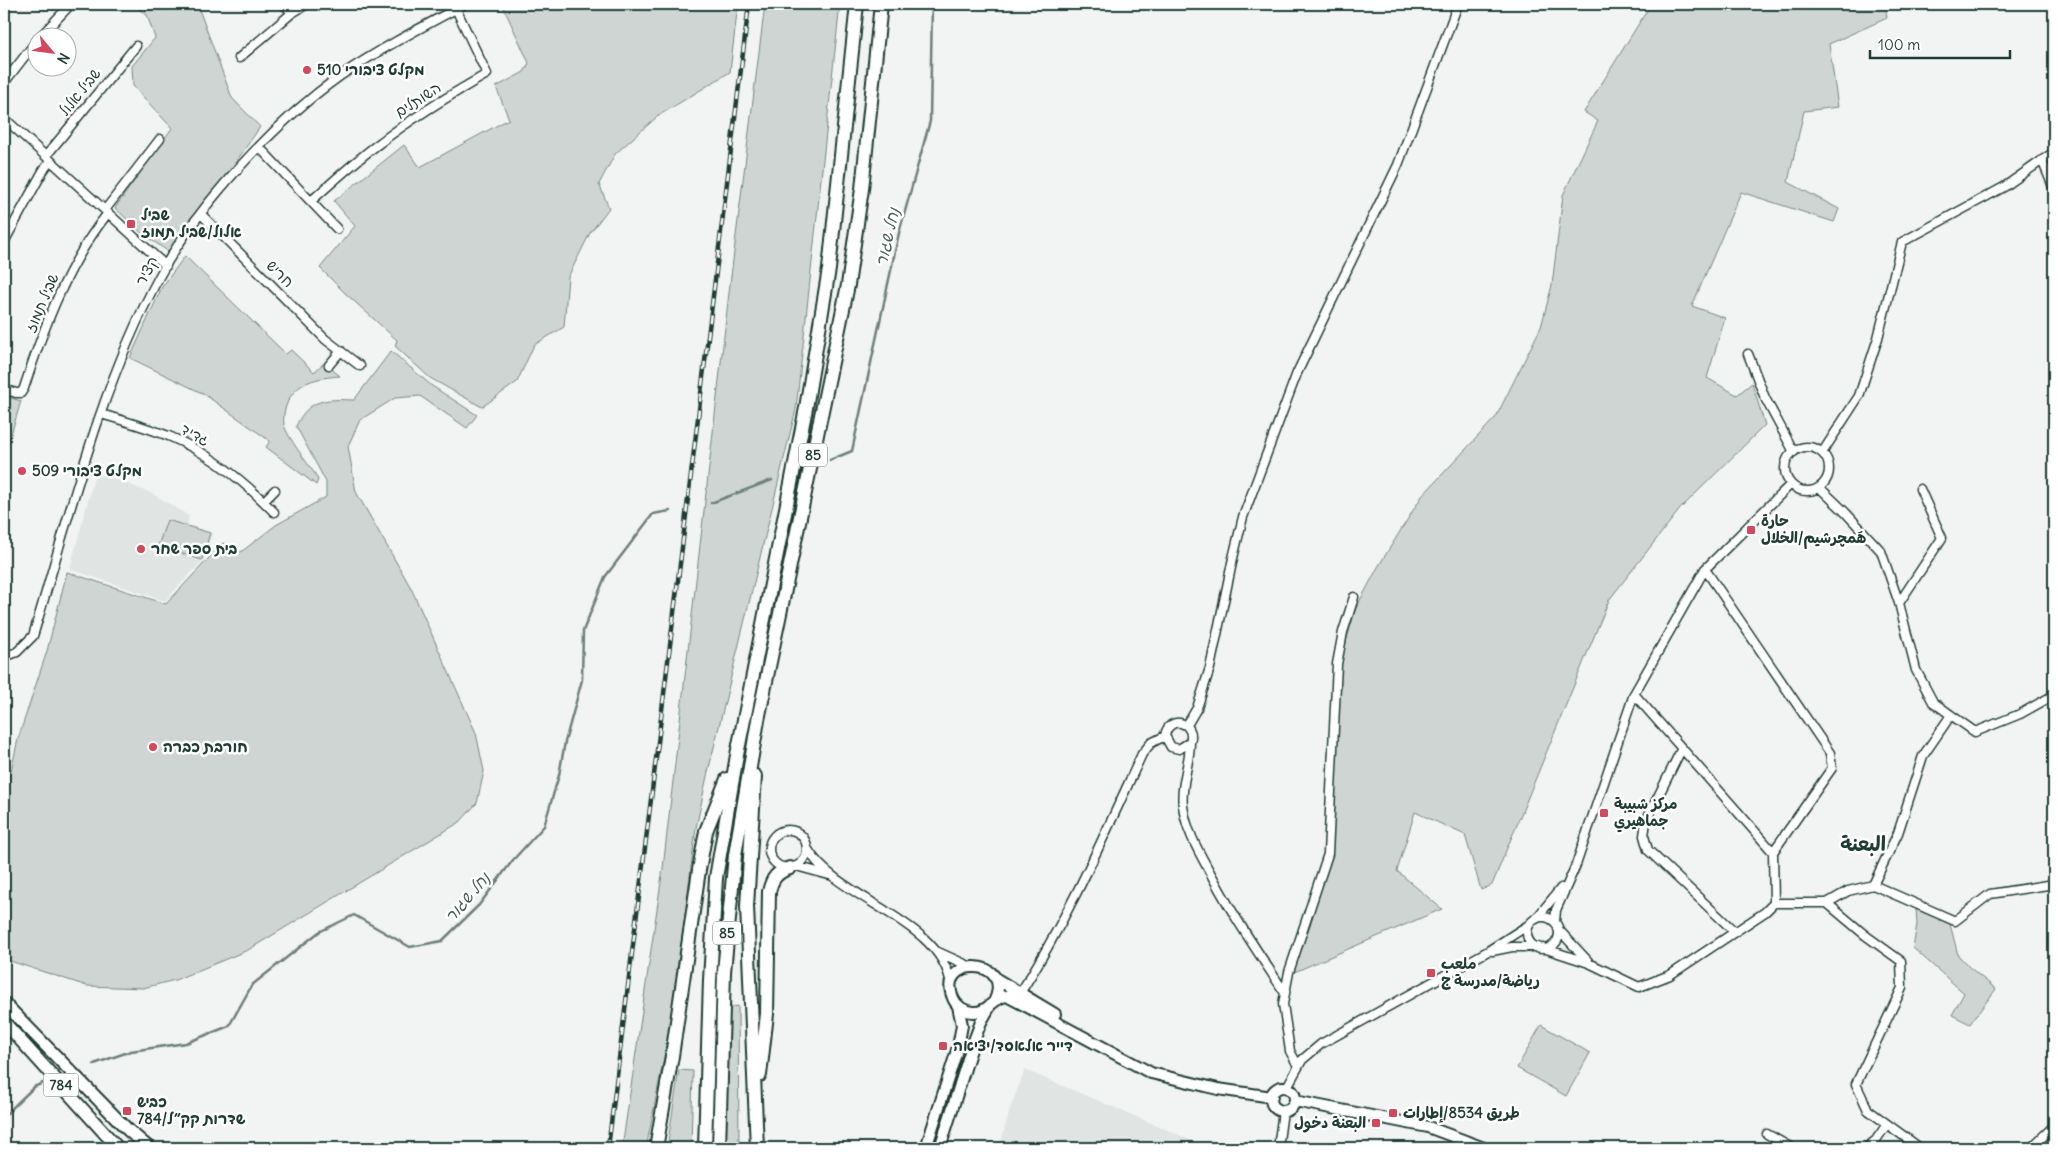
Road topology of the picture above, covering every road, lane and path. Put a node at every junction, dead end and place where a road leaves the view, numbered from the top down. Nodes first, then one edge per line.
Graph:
1 (70, 4) edge
2 (284, 4) edge
3 (307, 4) edge
4 (465, 4) edge
5 (857, 4) edge
6 (881, 4) edge
7 (1458, 4) edge
8 (456, 9) junction
9 (292, 14) junction
10 (47, 28) edge
11 (136, 46) dead end
12 (28, 51) edge
13 (239, 58) dead end
14 (4, 83) edge
15 (4, 118) edge
16 (160, 139) dead end
17 (259, 147) junction
18 (2054, 152) edge
19 (48, 158) junction
20 (2042, 160) junction
21 (2054, 189) edge
22 (311, 201) junction
23 (106, 212) junction
24 (201, 214) junction
25 (337, 228) dead end
26 (4, 242) edge
27 (166, 266) junction
28 (340, 351) junction
29 (1748, 354) dead end
30 (329, 365) dead end
31 (360, 366) dead end
32 (4, 389) edge
33 (101, 414) junction
34 (1794, 452) junction
35 (1822, 453) junction
36 (1791, 484) junction
37 (1820, 488) junction
38 (1920, 489) dead end
39 (275, 490) dead end
40 (264, 501) junction
41 (274, 512) dead end
42 (1705, 569) junction
43 (1354, 597) dead end
44 (1899, 603) junction
45 (4, 657) edge
46 (1634, 694) junction
47 (2054, 695) edge
48 (1951, 715) junction
49 (758, 720) junction
50 (1188, 726) junction
51 (1165, 736) junction
52 (1190, 742) junction
53 (1682, 748) junction
54 (737, 755) junction
55 (807, 848) junction
56 (1773, 852) junction
57 (1576, 865) junction
58 (793, 867) junction
59 (835, 877) junction
60 (2054, 884) edge
61 (1874, 885) junction
62 (1774, 903) junction
63 (1828, 903) junction
64 (1533, 922) junction
65 (1557, 926) junction
66 (1735, 932) junction
67 (1541, 948) junction
68 (1488, 951) junction
69 (936, 952) junction
70 (1589, 963) junction
71 (969, 966) junction
72 (995, 978) junction
73 (952, 984) junction
74 (1285, 992) junction
75 (1019, 996) junction
76 (4, 1003) edge
77 (992, 1004) junction
78 (958, 1006) junction
79 (4, 1022) edge
80 (1298, 1066) junction
81 (1287, 1087) junction
82 (1272, 1097) junction
83 (1295, 1101) junction
84 (756, 1108) junction
85 (1282, 1111) junction
86 (1887, 1124) junction
87 (2054, 1126) edge
88 (1767, 1134) dead end
89 (942, 1146) edge
90 (118, 1148) edge
91 (149, 1148) edge
92 (656, 1148) edge
93 (705, 1148) edge
94 (719, 1148) edge
95 (756, 1148) edge
96 (926, 1148) edge
97 (1278, 1148) edge
98 (1484, 1148) edge
99 (1792, 1148) edge
100 (1866, 1148) edge
101 (1920, 1148) edge
102 (2031, 1148) edge

1 - 10 street
2 - 9 street
3 - 9 street
4 - 8 street, קציר
5 - 54 highway, 85
6 - 49 highway, 85
7 - 50 street
8 - 17 street, קציר
8 - 22 street, השותלים
9 - 13 street
11 - 19 street, שביל אלול
12 - 14 street
15 - 19 street
16 - 23 street
17 - 22 street
17 - 24 street, קציר
18 - 20 street
19 - 23 street
19 - 26 street
20 - 21 street
20 - 35 street
22 - 25 street
23 - 27 street
23 - 32 street, שביל תמוז
24 - 27 street, קציר
24 - 28 street, חריש
27 - 33 street, קציר
28 - 30 street
28 - 31 street, חריש
29 - 34 street
33 - 40 street, גדיד
33 - 45 street, קציר
34 - 35 street
34 - 36 street
35 - 37 street
36 - 37 street
36 - 42 street
37 - 44 street
38 - 44 street
39 - 40 street
40 - 41 street, גדיד
42 - 46 street
42 - 56 street
43 - 74 street
44 - 48 street
46 - 53 street
46 - 57 street
47 - 48 street
48 - 61 street
49 - 84 highway
49 - 94 highway, 85
50 - 51 street
50 - 52 street
51 - 52 street
51 - 75 street
52 - 74 street
53 - 56 street
53 - 66 street
54 - 92 highway
54 - 93 highway, 85
55 - 58 street
55 - 58 street
55 - 59 street
56 - 62 street
57 - 64 street
57 - 65 street
58 - 59 street
58 - 84 highway
59 - 69 street
60 - 61 street
61 - 63 street
62 - 63 street
62 - 66 street
63 - 86 street
64 - 65 street
64 - 67 street
64 - 68 street
65 - 67 street
65 - 70 street
66 - 70 street
67 - 68 street
67 - 70 street
68 - 80 street
69 - 71 street
69 - 73 street
71 - 72 main road
71 - 73 main road
72 - 75 main road
72 - 77 main road
73 - 78 main road
74 - 80 street
75 - 77 main road
75 - 82 main road
76 - 91 main road, 784
77 - 78 main road
77 - 89 main road
78 - 96 main road
79 - 90 main road, 784
80 - 81 street
81 - 82 main road
81 - 83 main road
82 - 85 main road
83 - 85 main road
83 - 98 main road
84 - 95 highway
85 - 97 street
86 - 100 street
86 - 101 street
87 - 102 street
88 - 99 street

